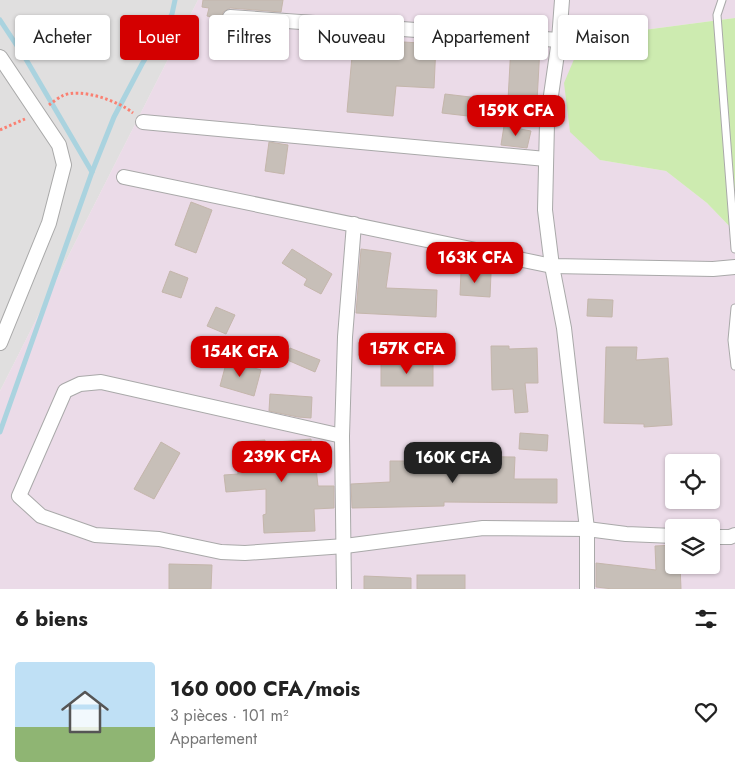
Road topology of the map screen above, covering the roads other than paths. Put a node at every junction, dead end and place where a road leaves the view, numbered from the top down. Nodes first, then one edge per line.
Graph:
1 (562, 0) edge
2 (722, 0) edge
3 (561, 15) edge
4 (289, 21) edge
5 (558, 40) edge
6 (558, 46) edge
7 (0, 57) edge
8 (143, 122) dead end
9 (546, 159) junction
10 (124, 177) dead end
11 (354, 224) junction
12 (735, 249) edge
13 (552, 266) junction
14 (735, 267) edge
15 (735, 308) edge
16 (0, 343) edge
17 (735, 366) edge
18 (342, 436) junction
19 (587, 528) junction
20 (735, 535) edge
21 (665, 536) edge
22 (720, 537) edge
23 (345, 546) junction
24 (344, 589) edge
25 (586, 589) edge

1 - 3 street
2 - 12 lane
4 - 5 street
6 - 9 street
7 - 16 street
8 - 9 street
9 - 13 street
10 - 11 street
11 - 13 street
11 - 18 street
13 - 14 street
13 - 19 street
15 - 17 lane
18 - 23 street
18 - 23 street
19 - 21 street
19 - 23 street
19 - 25 street
20 - 22 street
23 - 24 street

